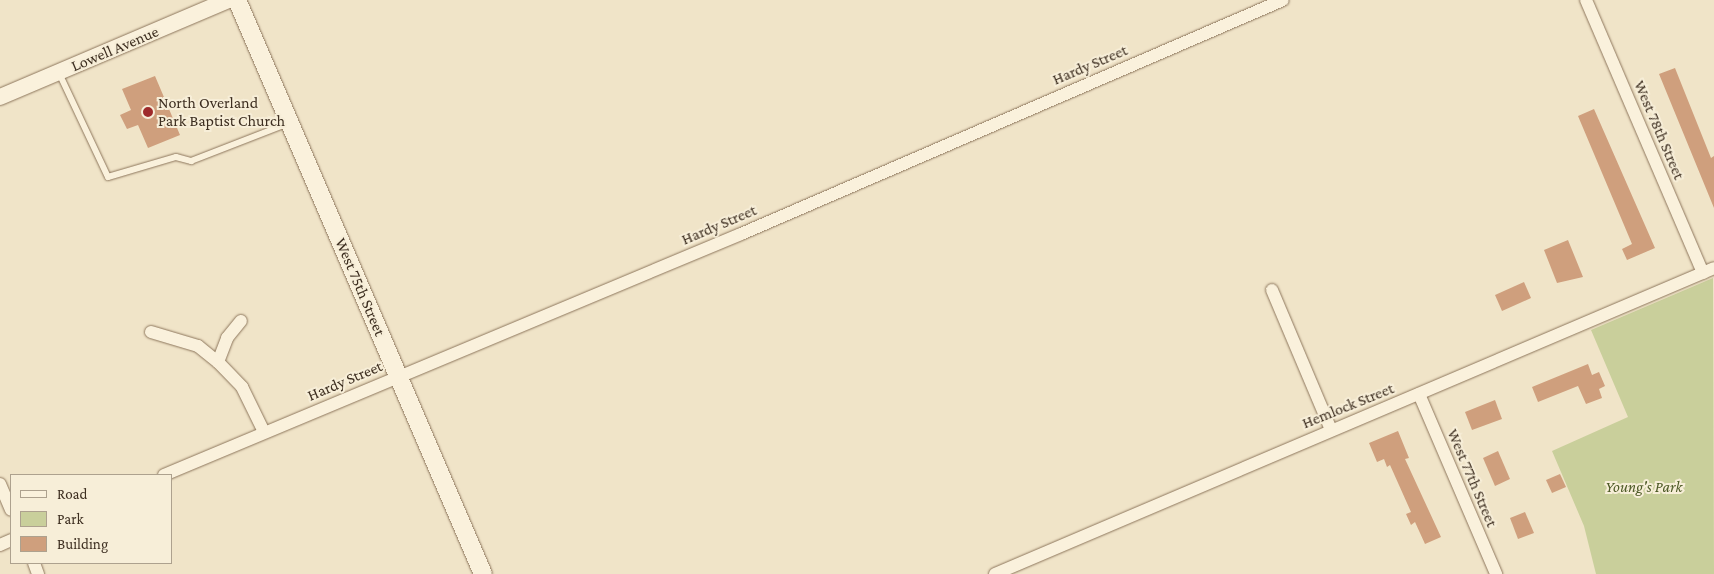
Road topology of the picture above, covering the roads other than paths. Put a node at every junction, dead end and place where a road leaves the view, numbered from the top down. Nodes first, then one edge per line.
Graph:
1 (229, 0) edge
2 (237, 0) edge
3 (1283, 0) edge
4 (1586, 0) edge
5 (59, 72) junction
6 (0, 97) edge
7 (290, 123) junction
8 (1708, 271) edge
9 (1272, 290) dead end
10 (241, 321) dead end
11 (151, 332) dead end
12 (218, 362) junction
13 (398, 376) junction
14 (1419, 394) junction
15 (1331, 430) junction
16 (264, 432) junction
17 (166, 474) edge
18 (0, 484) edge
19 (10, 508) edge
20 (483, 574) edge
21 (995, 574) edge
22 (1496, 574) edge

1 - 5 street, Lowell Avenue
2 - 7 main road, West 75th Street
3 - 13 street, Hardy Street
4 - 8 street, West 78th Street
5 - 6 street, Lowell Avenue
5 - 7 lane
7 - 13 main road, West 75th Street
8 - 14 street, Hemlock Street
9 - 15 street
10 - 12 street
11 - 12 street
12 - 16 street
13 - 16 street, Hardy Street
13 - 20 main road, West 75th Street
14 - 15 street, Hemlock Street
14 - 22 street, West 77th Street
15 - 21 street, Hemlock Street
16 - 17 street, Hardy Street
18 - 19 street

